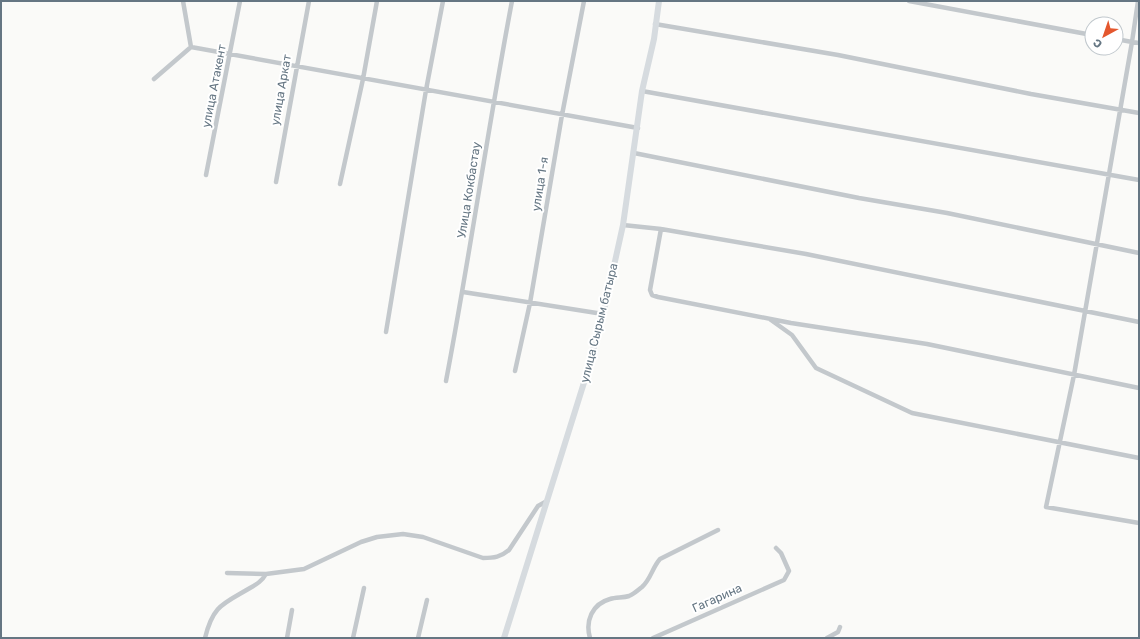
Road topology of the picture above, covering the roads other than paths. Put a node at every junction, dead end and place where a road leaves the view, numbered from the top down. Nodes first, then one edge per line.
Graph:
1 (183, 1) edge
2 (240, 1) edge
3 (309, 1) edge
4 (377, 1) edge
5 (443, 1) edge
6 (512, 1) edge
7 (584, 1) edge
8 (659, 1) edge
9 (909, 1) edge
10 (1138, 1) edge
11 (655, 24) junction
12 (1084, 34) edge
13 (1124, 40) edge
14 (1132, 42) junction
15 (1139, 43) edge
16 (191, 47) junction
17 (230, 56) junction
18 (295, 67) junction
19 (154, 79) dead end
20 (362, 79) junction
21 (426, 90) junction
22 (642, 91) junction
23 (492, 102) junction
24 (1120, 110) junction
25 (1139, 113) edge
26 (562, 114) junction
27 (638, 128) junction
28 (634, 153) junction
29 (206, 175) dead end
30 (1109, 175) junction
31 (1139, 180) edge
32 (276, 182) dead end
33 (340, 184) dead end
34 (623, 225) junction
35 (661, 229) junction
36 (1097, 244) junction
37 (1139, 253) edge
38 (463, 292) junction
39 (530, 303) junction
40 (1085, 311) junction
41 (603, 314) junction
42 (770, 319) junction
43 (1139, 322) edge
44 (386, 332) dead end
45 (515, 371) dead end
46 (1074, 375) junction
47 (446, 381) dead end
48 (1139, 388) edge
49 (1060, 442) junction
50 (1139, 458) edge
51 (547, 500) junction
52 (1139, 523) edge
53 (718, 530) dead end
54 (776, 548) dead end
55 (227, 573) dead end
56 (266, 574) junction
57 (364, 588) dead end
58 (427, 600) dead end
59 (292, 610) dead end
60 (840, 627) dead end
61 (205, 638) edge
62 (287, 638) edge
63 (354, 638) edge
64 (418, 638) edge
65 (504, 638) edge
66 (590, 638) edge
67 (653, 638) edge
68 (827, 638) edge

1 - 16 street
2 - 17 street, улица Атакент
3 - 18 street, улица Аркат
4 - 20 street
5 - 21 street
6 - 23 street, Улица Кокбастау
7 - 26 street, улица 1-я
8 - 11 street, улица Сырым батыра
9 - 12 street
10 - 14 street
11 - 22 street, улица Сырым батыра
11 - 24 street
13 - 14 street
14 - 15 street
14 - 24 street
16 - 17 street
16 - 19 street
17 - 18 street
17 - 29 street, улица Атакент
18 - 20 street
18 - 32 street, улица Аркат
20 - 21 street
20 - 33 street
21 - 23 street
21 - 44 street
22 - 27 street, улица Сырым батыра
22 - 30 street
23 - 26 street
23 - 38 street, Улица Кокбастау
24 - 25 street
24 - 30 street
26 - 27 street
26 - 39 street, улица 1-я
27 - 28 street, улица Сырым батыра
28 - 34 street, улица Сырым батыра
28 - 36 street
30 - 31 street
30 - 36 street
34 - 35 street
34 - 41 street, улица Сырым батыра
35 - 40 street
35 - 42 street
36 - 37 street
36 - 40 street
38 - 39 street
38 - 47 street, Улица Кокбастау
39 - 41 street
39 - 45 street, улица 1-я
40 - 43 street
40 - 46 street
41 - 51 street, улица Сырым батыра
42 - 46 street
42 - 49 street
46 - 48 street
46 - 49 street
49 - 50 street
49 - 52 street
51 - 56 street
51 - 65 street, улица Сырым батыра
53 - 66 street
54 - 67 street, Гагарина
55 - 56 street
56 - 61 street
57 - 63 street
58 - 64 street
59 - 62 street
60 - 68 street

